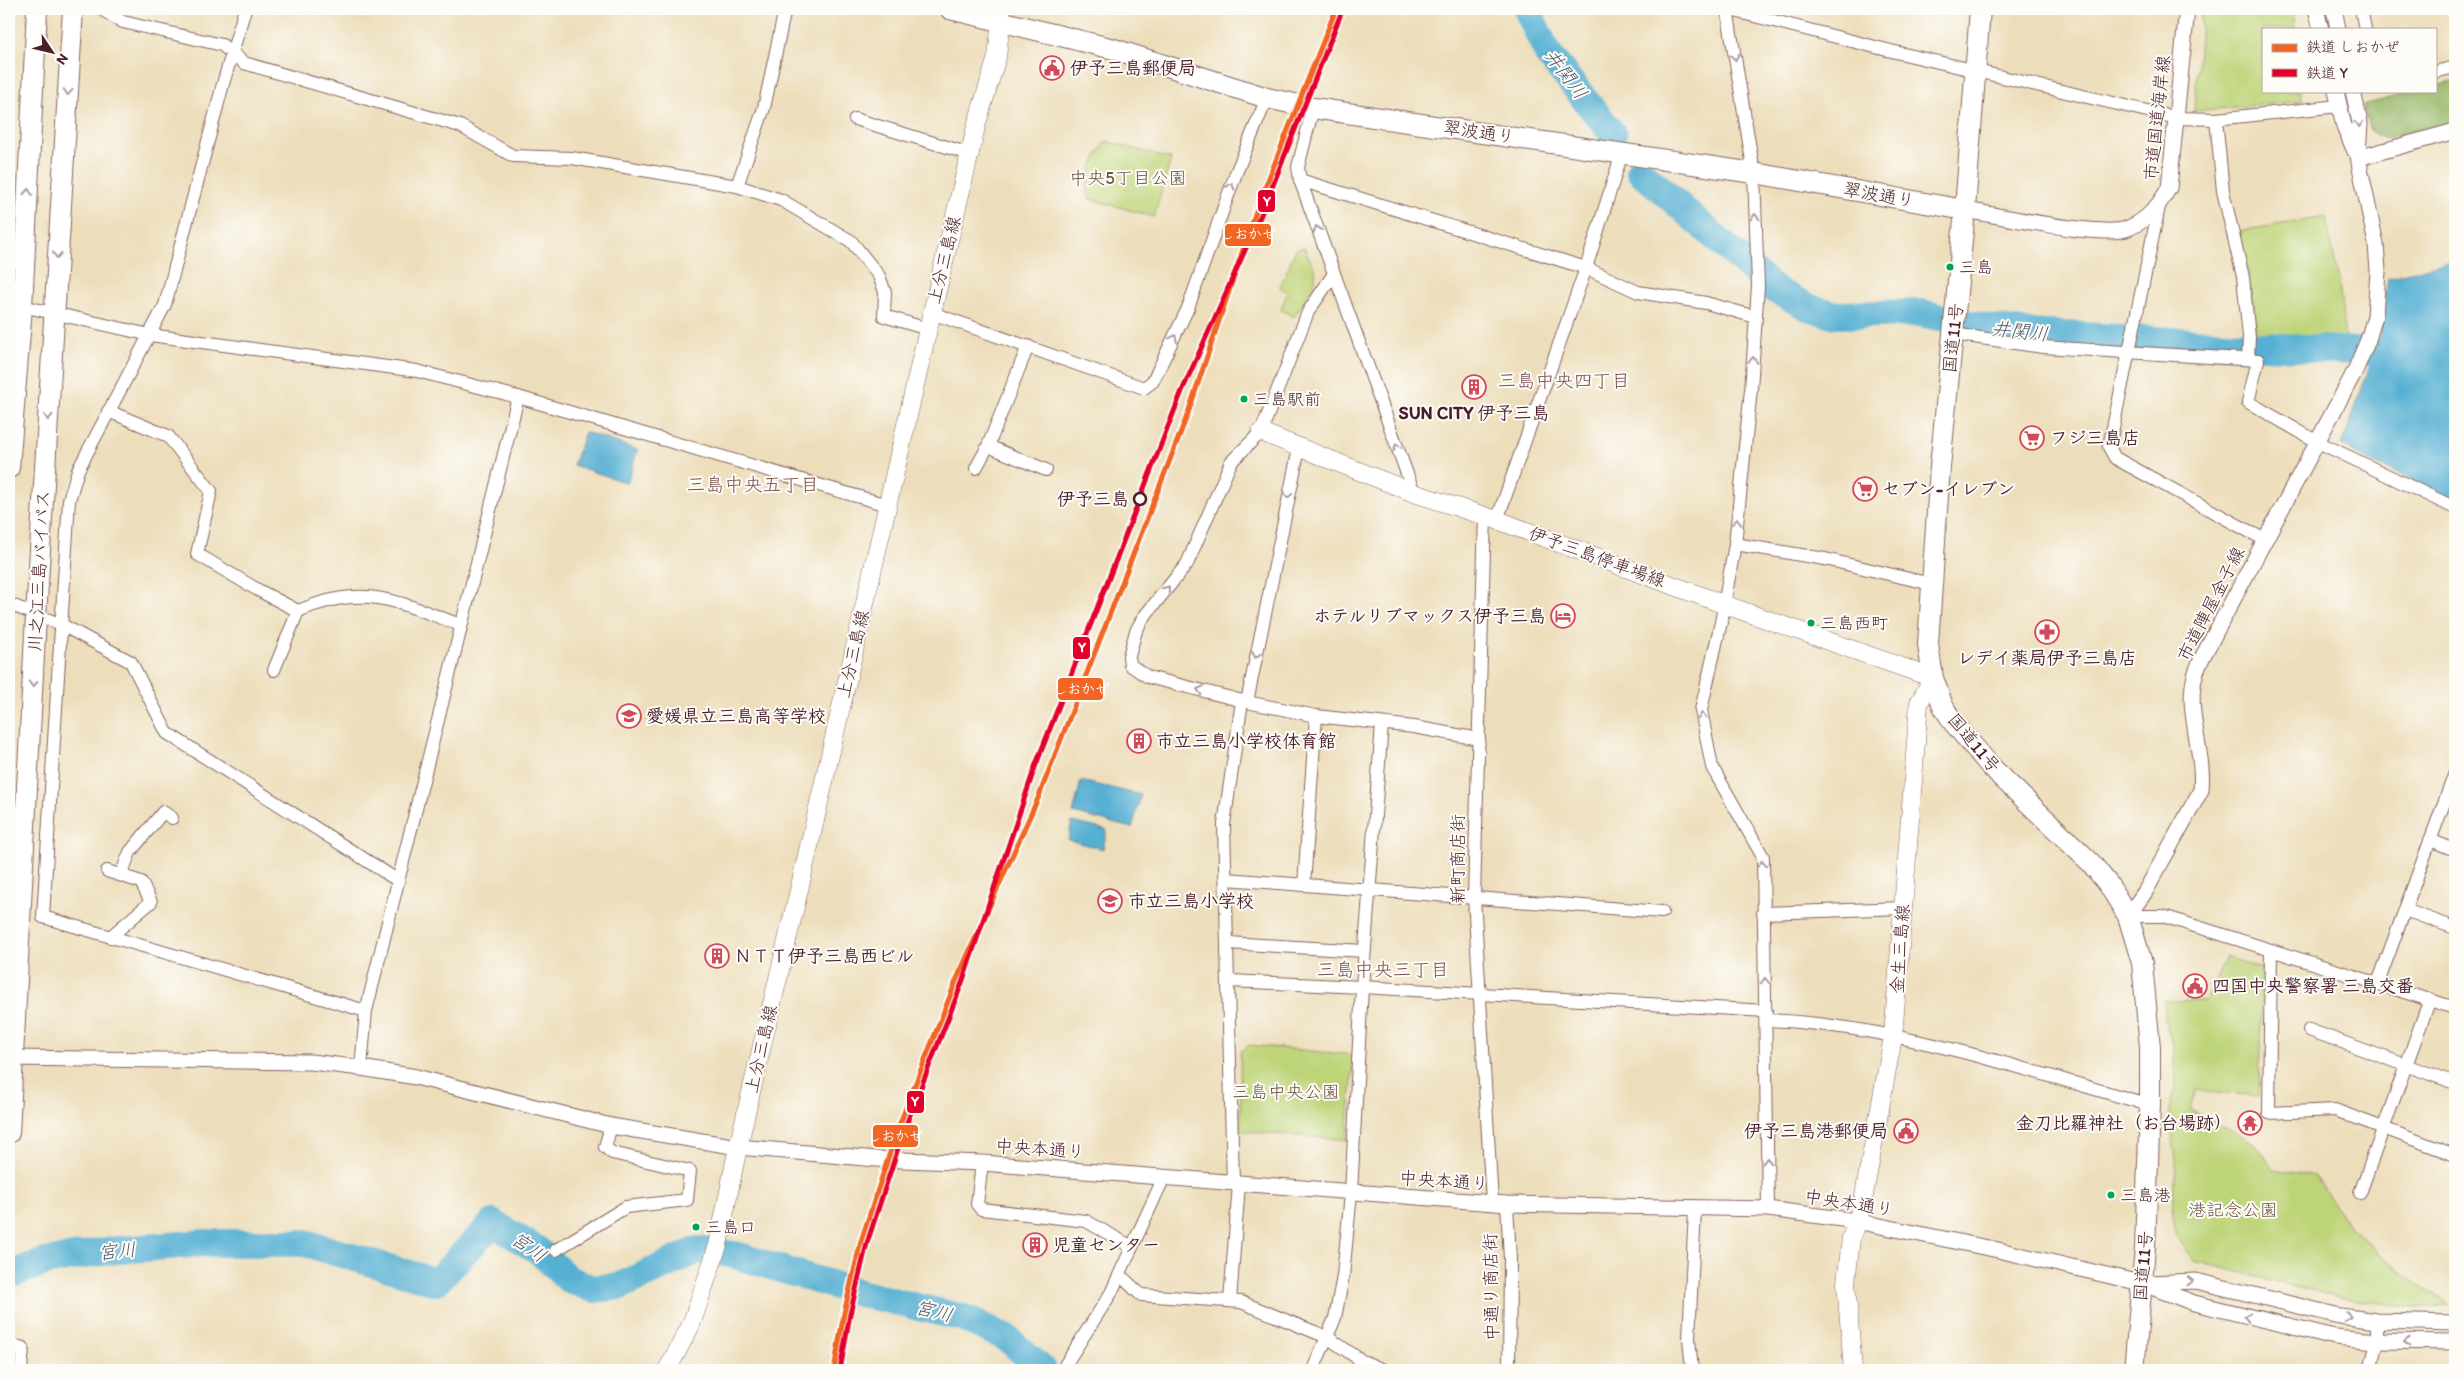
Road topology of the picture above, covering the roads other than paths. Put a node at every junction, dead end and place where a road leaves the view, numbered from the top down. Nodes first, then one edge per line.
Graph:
1 (37, 9) edge
2 (73, 9) edge
3 (101, 9) edge
4 (245, 9) edge
5 (785, 9) edge
6 (950, 9) edge
7 (1727, 9) edge
8 (1980, 9) edge
9 (2187, 9) edge
10 (2316, 9) edge
11 (2334, 9) edge
12 (2361, 9) edge
13 (1001, 14) edge
14 (2321, 28) edge
15 (2338, 28) edge
16 (2365, 28) edge
17 (233, 54) junction
18 (2455, 67) edge
19 (1974, 70) junction
20 (2436, 72) edge
21 (2336, 92) edge
22 (2353, 92) edge
23 (1266, 98) junction
24 (2339, 106) junction
25 (1313, 108) junction
26 (2177, 118) junction
27 (2216, 118) junction
28 (855, 119) dead end
29 (2455, 131) edge
30 (1622, 153) junction
31 (970, 154) junction
32 (2358, 158) junction
33 (1754, 173) junction
34 (1300, 180) junction
35 (737, 186) junction
36 (2159, 207) junction
37 (1965, 210) junction
38 (1586, 268) junction
39 (1334, 275) junction
40 (16, 305) edge
41 (54, 314) junction
42 (1756, 317) junction
43 (930, 321) junction
44 (1954, 334) junction
45 (150, 335) junction
46 (1028, 346) junction
47 (2129, 352) junction
48 (2248, 359) junction
49 (518, 397) junction
50 (108, 411) junction
51 (1261, 432) junction
52 (2316, 441) junction
53 (988, 446) junction
54 (1299, 448) junction
55 (9, 468) edge
56 (976, 468) dead end
57 (1046, 470) dead end
58 (1414, 493) junction
59 (887, 505) junction
60 (2455, 508) edge
61 (1491, 518) junction
62 (2265, 540) junction
63 (1734, 544) junction
64 (1931, 584) junction
65 (9, 604) edge
66 (1723, 604) junction
67 (298, 611) junction
68 (36, 616) junction
69 (62, 625) junction
70 (461, 625) junction
71 (274, 670) dead end
72 (1933, 678) junction
73 (1244, 702) junction
74 (1316, 716) junction
75 (1382, 724) junction
76 (1479, 739) junction
77 (2455, 773) edge
78 (172, 818) dead end
79 (2430, 840) junction
80 (2455, 850) edge
81 (107, 871) dead end
82 (121, 876) junction
83 (1226, 879) junction
84 (397, 880) junction
85 (1304, 885) junction
86 (1369, 891) junction
87 (1474, 897) junction
88 (1902, 908) junction
89 (2405, 910) junction
90 (1662, 912) dead end
91 (1763, 913) junction
92 (2128, 916) junction
93 (2455, 928) edge
94 (110, 936) junction
95 (1228, 943) junction
96 (1364, 951) junction
97 (2271, 951) junction
98 (1229, 981) junction
99 (2378, 983) junction
100 (1362, 987) junction
101 (1480, 995) junction
102 (2430, 999) junction
103 (2455, 1008) edge
104 (366, 1011) junction
105 (1766, 1015) junction
106 (2309, 1030) dead end
107 (1893, 1037) junction
108 (11, 1058) edge
109 (2406, 1065) junction
110 (361, 1068) junction
111 (2455, 1083) edge
112 (2150, 1105) junction
113 (611, 1126) junction
114 (2383, 1128) junction
115 (9, 1133) edge
116 (738, 1147) junction
117 (2455, 1155) edge
118 (982, 1163) junction
119 (1164, 1177) junction
120 (1236, 1184) junction
121 (1351, 1193) junction
122 (2360, 1193) dead end
123 (1499, 1203) junction
124 (1695, 1209) junction
125 (1768, 1210) junction
126 (1856, 1221) junction
127 (1132, 1246) junction
128 (556, 1250) dead end
129 (1120, 1275) junction
130 (2141, 1283) junction
131 (1230, 1301) junction
132 (2378, 1321) junction
133 (2455, 1323) edge
134 (1327, 1337) junction
135 (2377, 1341) junction
136 (2455, 1342) edge
137 (9, 1344) edge
138 (21, 1370) edge
139 (667, 1370) edge
140 (1062, 1370) edge
141 (1313, 1370) edge
142 (1384, 1370) edge
143 (1509, 1370) edge
144 (1692, 1370) edge
145 (1853, 1370) edge
146 (2134, 1370) edge
147 (2370, 1370) edge

40 -> 1 highway
2 -> 41 highway, 川之江三島バイパス
3 - 17 street
4 - 17 street
5 - 35 street
6 - 13 highway, 翠波通り
7 - 19 street
7 -> 33 street
8 - 19 highway, 国道11号
9 - 26 street, 市道国道海岸線
10 - 14 street
11 - 15 street
12 - 16 street
13 - 23 highway, 翠波通り
13 - 31 main road, 上分三島線
17 - 35 street
17 - 45 street
18 - 20 street
19 - 26 street
19 - 37 highway, 国道11号
21 - 24 street
22 -> 32 street
23 - 25 highway, 翠波通り
46 -> 23 street
24 - 27 street
24 - 32 street
25 - 30 highway, 翠波通り
25 - 34 street
26 - 27 street
26 - 36 street, 市道国道海岸線
27 - 48 street
28 - 31 street
29 - 32 street
30 - 33 highway, 翠波通り
30 - 38 street, 新町商店街
31 - 43 main road, 上分三島線
32 - 52 street, 市道陣屋金子線
33 - 37 highway, 翠波通り
42 -> 33 street
34 - 38 street
39 -> 34 street
35 - 43 street
36 - 37 street, 市道国道海岸線
36 - 47 street
37 - 44 highway, 国道11号
38 - 42 street
38 - 61 street, 新町商店街
39 - 51 street
58 -> 39 street
40 - 41 street
40 - 55 highway
41 - 45 street
41 -> 68 highway, 川之江三島バイパス
63 -> 42 street
43 - 46 street
43 - 59 main road, 上分三島線
44 - 47 street
44 - 64 highway, 国道11号
45 - 49 street
45 - 50 street
46 - 53 street
47 - 48 street
47 - 62 street
48 - 52 street
49 - 59 street
49 - 70 street
50 - 67 street
50 - 69 street
51 - 54 main road, 伊予三島停車場線
73 -> 51 street
52 - 60 street
52 - 62 street, 市道陣屋金子線
53 - 56 street
53 - 57 street
54 - 58 main road, 伊予三島停車場線
54 -> 73 street
58 - 61 main road, 伊予三島停車場線
59 - 116 main road, 上分三島線
61 - 66 main road, 伊予三島停車場線
61 - 76 street, 新町商店街
62 - 92 street, 市道陣屋金子線
63 - 64 street
63 - 66 street
64 - 72 highway, 国道11号
65 - 68 street
66 - 72 main road, 伊予三島停車場線
91 -> 66 street
67 - 70 street
67 - 71 street
68 - 69 street
68 -> 108 highway, 川之江三島バイパス
69 - 84 street
69 - 94 street
70 - 84 street
72 - 88 main road, 金生三島線
72 - 92 highway, 国道11号
73 - 74 street
73 - 83 street
74 - 75 street
74 - 85 street
75 - 76 street
75 - 86 street
76 - 87 street, 新町商店街
77 - 79 street
78 - 82 street
79 - 80 street
79 - 89 street
81 - 82 street
82 - 94 street
83 - 85 street
83 - 95 street
84 - 104 street
85 - 86 street
86 - 87 street
86 - 96 street
87 - 90 street
87 - 101 street, 新町商店街
88 - 91 street
88 - 107 main road, 金生三島線
89 - 93 street
89 - 99 street
105 -> 91 street
92 - 97 street
92 - 112 highway, 国道11号
94 - 104 street
95 - 96 street
95 - 98 street
96 - 100 street
97 - 99 street
97 - 114 street
98 - 100 street
98 - 120 street
99 - 102 street
100 - 101 street
100 - 121 street
101 - 105 street
101 - 123 street, 新町商店街
102 - 103 street
102 - 109 street
104 - 110 street
105 - 107 street
125 -> 105 street
106 - 109 street
107 - 112 street
107 - 126 main road, 金生三島線
108 - 110 street, 中央本通り
108 - 115 highway, 川之江三島バイパス
109 - 111 street
109 - 114 street
110 - 113 street, 中央本通り
112 - 130 highway, 国道11号
113 - 116 street, 中央本通り
113 - 128 street
114 - 117 street
114 - 122 street
116 - 118 street, 中央本通り
116 - 139 main road, 上分三島線
118 - 119 street, 中央本通り
118 - 127 street
119 - 120 street, 中央本通り
119 - 127 street
120 - 121 street, 中央本通り
120 - 131 street
121 - 123 street, 中央本通り
121 - 134 street
123 - 124 street, 中央本通り
123 - 143 street, 中通り商店街
124 - 125 street, 中央本通り
124 - 144 street
125 - 126 street, 中央本通り
126 - 130 street, 中央本通り
126 - 145 main road, 金生三島線
127 - 129 street
129 - 131 street
129 - 140 street
130 -> 132 street
135 -> 130 street
130 - 146 highway, 国道11号
131 - 134 street
132 - 133 street
132 - 135 street
134 - 141 street
134 - 142 street
136 -> 135 street
135 - 147 street
137 - 138 street

